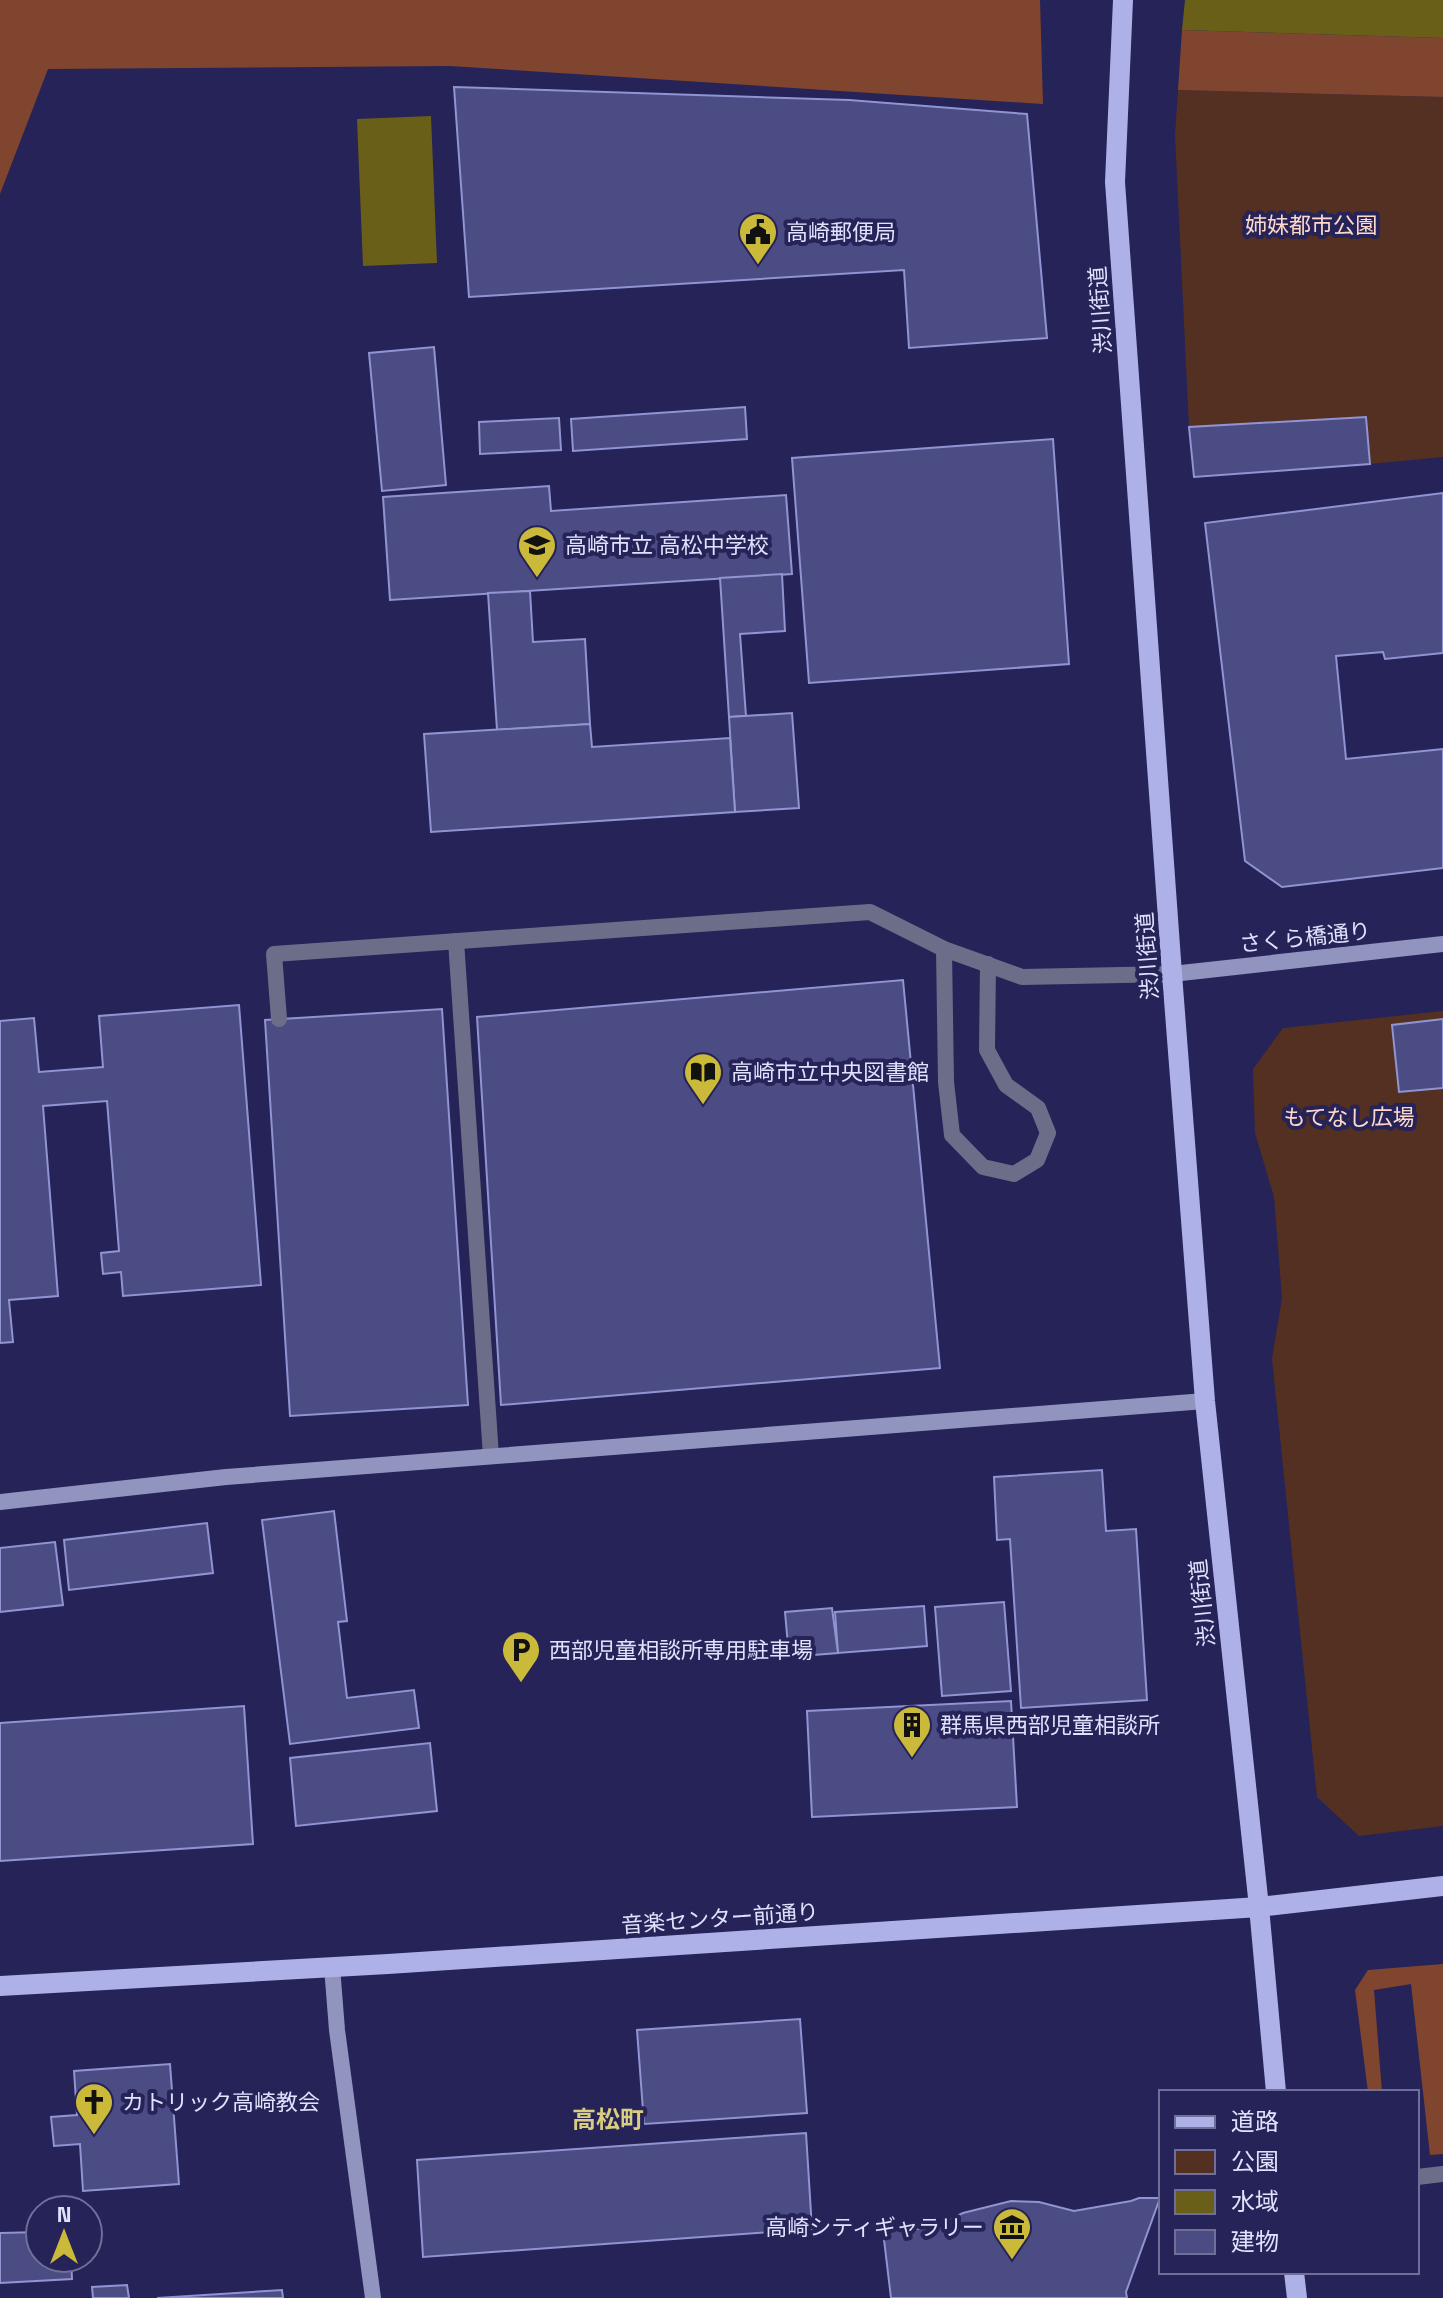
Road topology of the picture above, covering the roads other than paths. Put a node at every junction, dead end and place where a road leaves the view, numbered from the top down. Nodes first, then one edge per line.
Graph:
1 (1123, 0) edge
2 (456, 941) junction
3 (1443, 944) edge
4 (944, 949) junction
5 (988, 964) junction
6 (1172, 974) junction
7 (279, 1019) dead end
8 (1205, 1401) junction
9 (491, 1456) junction
10 (0, 1502) edge
11 (1443, 1886) edge
12 (1259, 1907) junction
13 (332, 1967) junction
14 (0, 1986) edge
15 (1276, 2090) edge
16 (1443, 2174) edge
17 (1419, 2177) edge
18 (1294, 2274) edge
19 (373, 2298) edge
20 (1297, 2298) edge

1 - 6 main road, 渋川街道
2 - 4 lane
2 - 7 lane
2 - 9 lane
3 - 6 street, さくら橋通り
4 - 5 lane
4 - 5 lane
5 - 6 lane
6 - 8 main road, 渋川街道
8 - 9 street
8 - 12 main road, 渋川街道
9 - 10 street
11 - 12 main road, 音楽センター前通り
12 - 13 main road, 音楽センター前通り
12 - 15 main road, 渋川街道
13 - 14 main road, 音楽センター前通り
13 - 19 street
16 - 17 lane
18 - 20 main road

